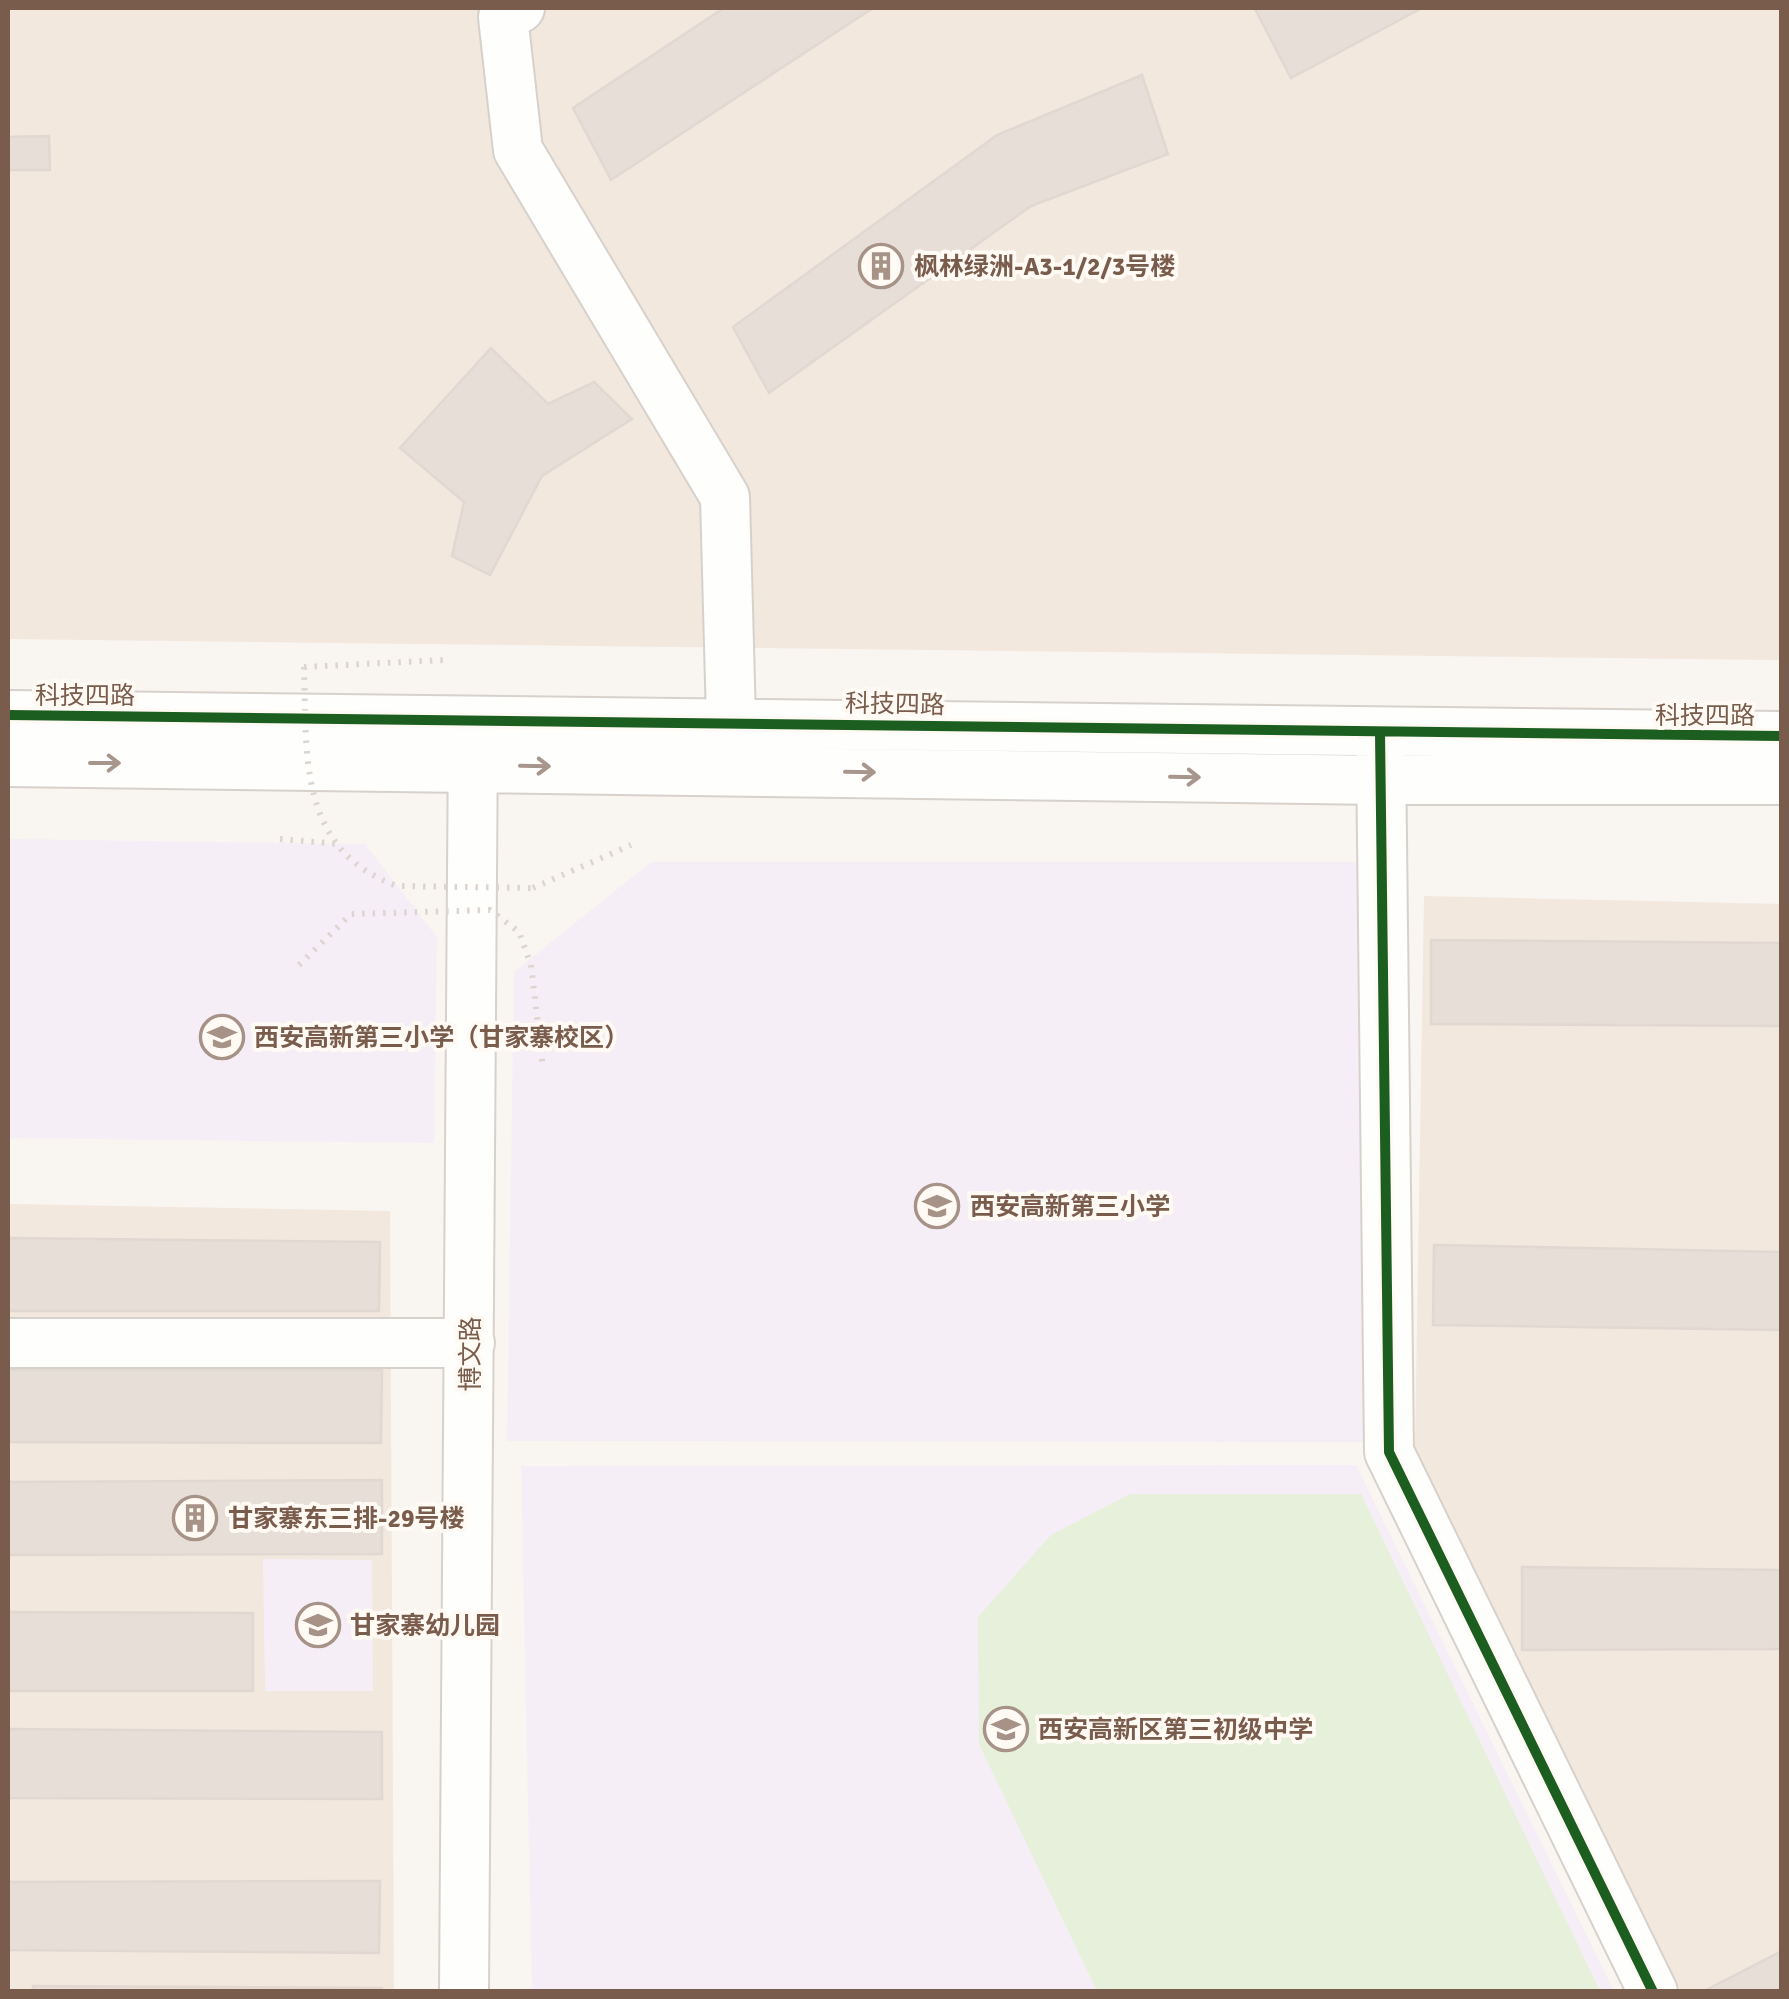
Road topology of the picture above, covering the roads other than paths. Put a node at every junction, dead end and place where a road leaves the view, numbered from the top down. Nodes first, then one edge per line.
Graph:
1 (520, 8) edge
2 (8, 715) edge
3 (474, 717) junction
4 (732, 720) junction
5 (1380, 733) junction
6 (1782, 736) edge
7 (8, 762) edge
8 (473, 765) junction
9 (1382, 780) junction
10 (1782, 780) edge
11 (8, 1343) edge
12 (470, 1343) junction
13 (464, 1992) edge
14 (1652, 1992) edge

1 - 4 street
2 - 3 street, 科技四路
3 - 4 street, 科技四路
3 - 8 street, 博文路
4 - 5 street, 科技四路
5 - 6 street, 科技四路
5 - 9 street
7 -> 8 street
8 -> 9 street
8 - 12 street, 博文路
9 - 10 street
9 - 14 street
11 - 12 street
12 - 13 street, 博文路

